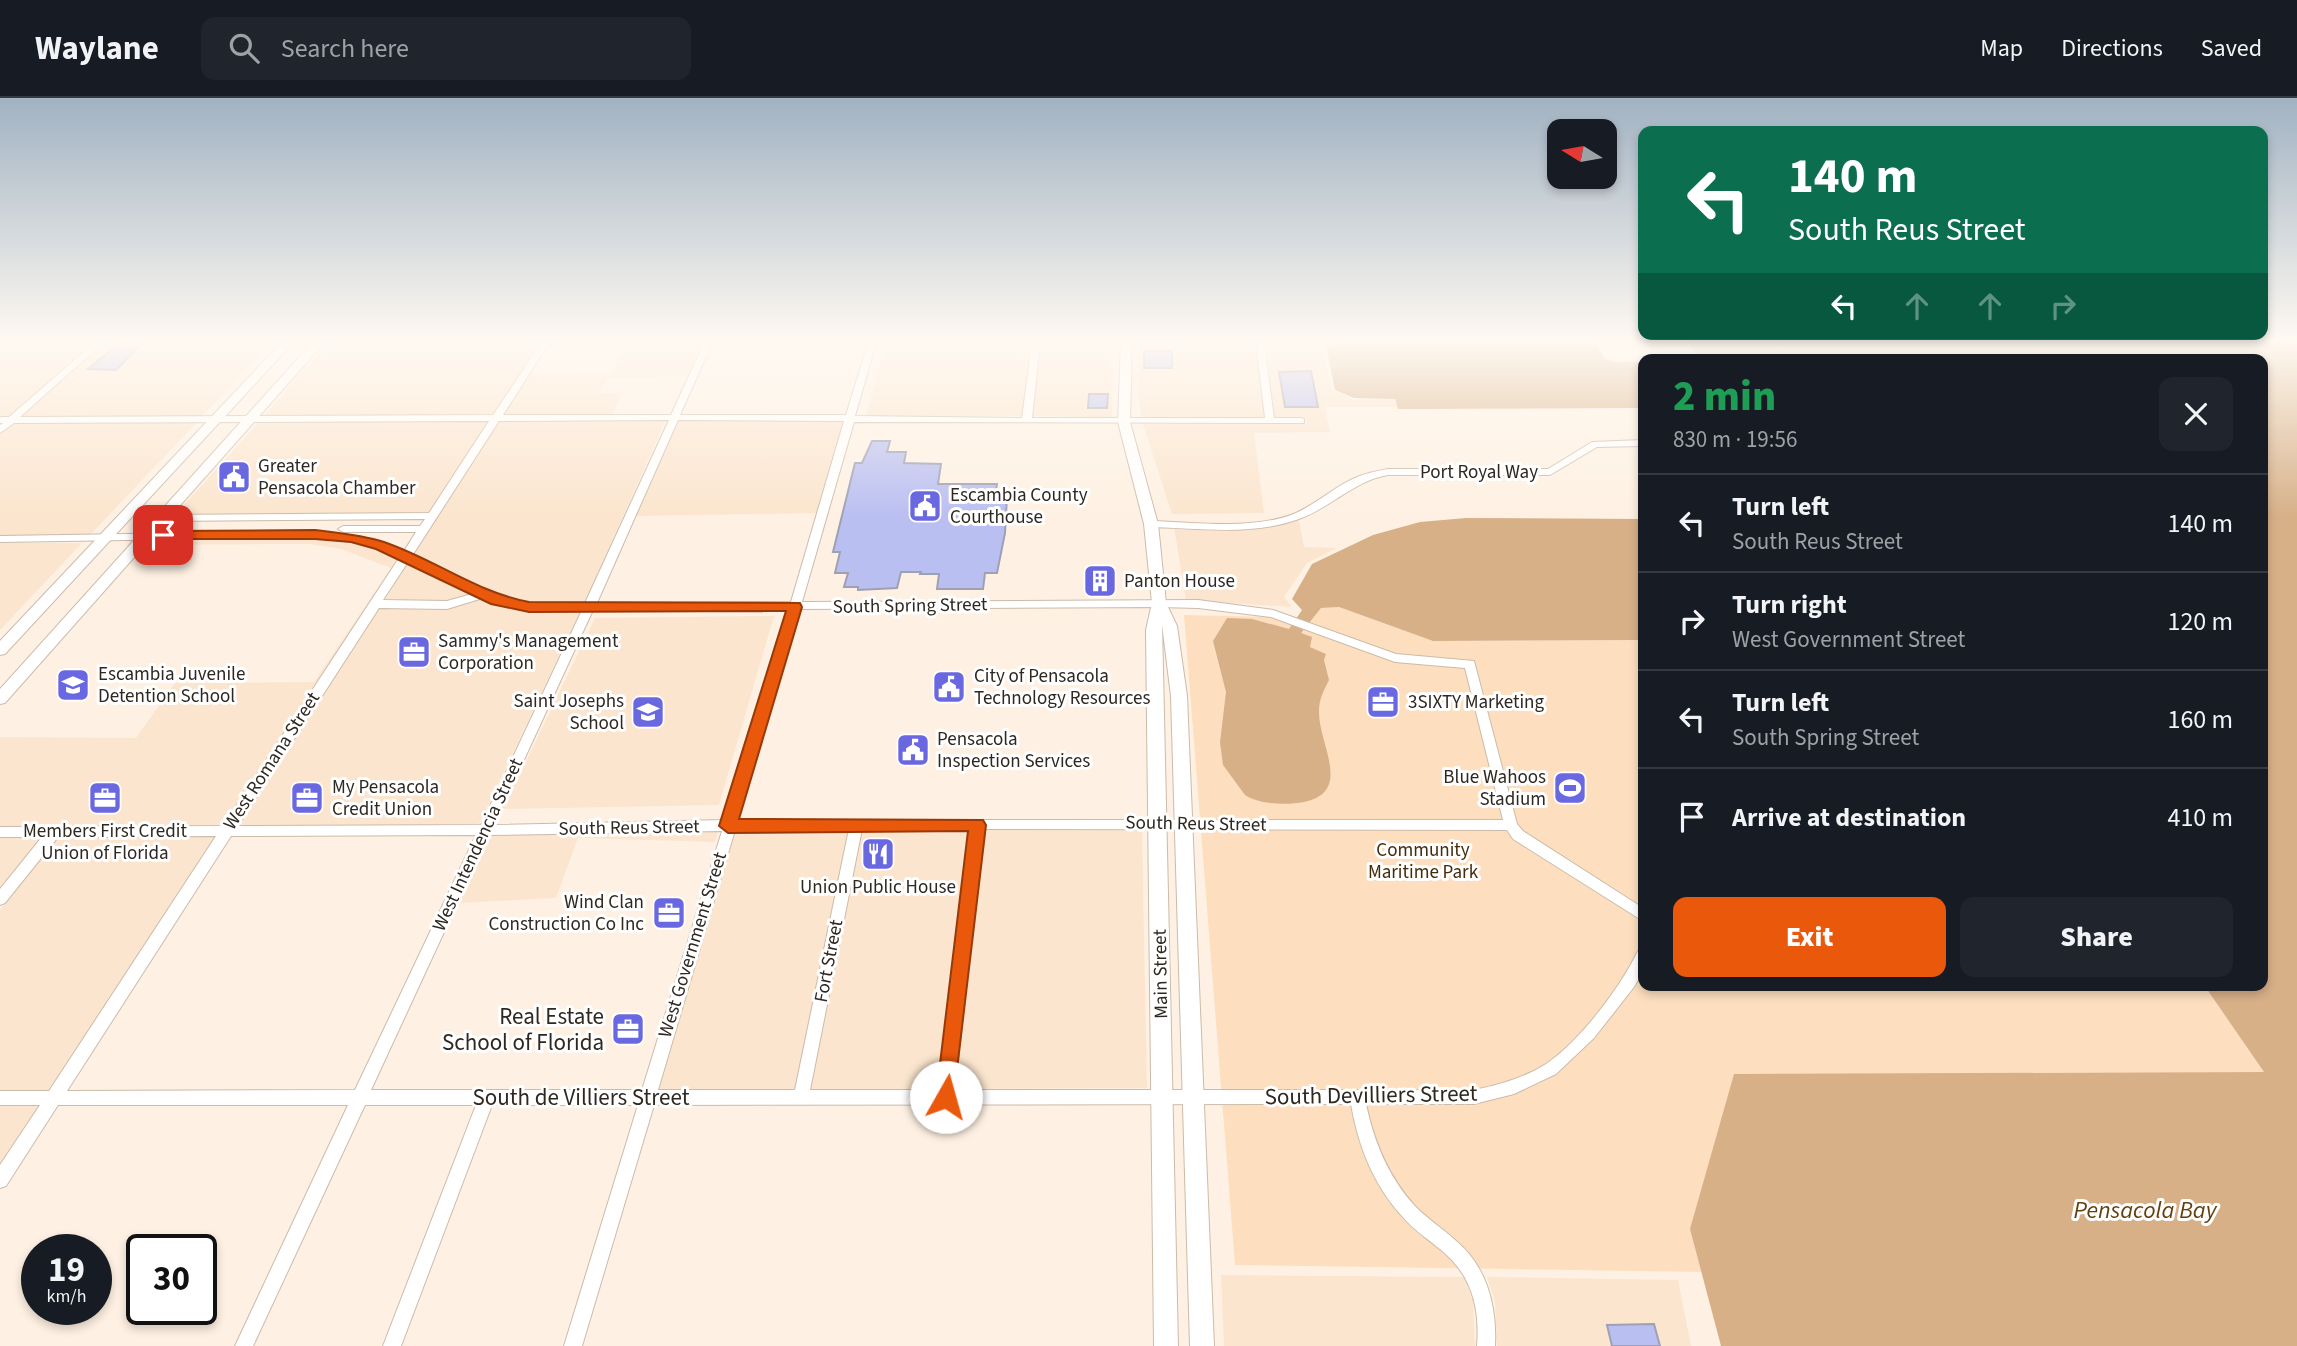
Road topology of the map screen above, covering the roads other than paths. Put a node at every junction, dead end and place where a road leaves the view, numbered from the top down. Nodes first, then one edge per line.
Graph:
1 (32, 401) edge
2 (233, 401) edge
3 (266, 401) edge
4 (506, 401) edge
5 (680, 401) edge
6 (854, 401) edge
7 (1029, 401) edge
8 (1125, 401) edge
9 (1268, 401) edge
10 (673, 417) junction
11 (495, 418) junction
12 (849, 418) junction
13 (216, 419) junction
14 (250, 419) junction
15 (1027, 419) junction
16 (0, 420) edge
17 (11, 420) junction
18 (1270, 421) junction
19 (1301, 421) dead end
20 (1124, 422) junction
21 (0, 430) edge
22 (1638, 443) edge
23 (352, 516) junction
24 (432, 516) junction
25 (240, 517) junction
26 (162, 518) junction
27 (1151, 521) junction
28 (423, 529) junction
29 (339, 533) junction
30 (226, 535) junction
31 (146, 536) junction
32 (0, 539) edge
33 (103, 539) junction
34 (405, 557) junction
35 (482, 595) junction
36 (1159, 603) junction
37 (374, 604) junction
38 (795, 607) junction
39 (589, 608) junction
40 (1273, 614) joint
41 (1326, 633) joint
42 (0, 650) edge
43 (0, 699) edge
44 (1159, 823) junction
45 (1184, 824) junction
46 (856, 825) junction
47 (977, 825) junction
48 (1511, 825) junction
49 (728, 826) junction
50 (485, 830) junction
51 (54, 831) junction
52 (227, 831) junction
53 (0, 832) edge
54 (0, 899) edge
55 (1638, 912) edge
56 (1638, 966) edge
57 (1163, 1096) junction
58 (1357, 1096) junction
59 (361, 1097) junction
60 (487, 1097) junction
61 (647, 1097) junction
62 (801, 1097) junction
63 (946, 1097) junction
64 (1192, 1097) junction
65 (0, 1098) edge
66 (53, 1098) junction
67 (0, 1180) edge
68 (244, 1346) edge
69 (392, 1346) edge
70 (573, 1346) edge
71 (1167, 1346) edge
72 (1202, 1346) edge
73 (1486, 1346) edge

1 - 17 street
2 - 13 main road
3 - 14 main road
4 - 11 street, West Romana Street
5 - 10 street, West Intendencia Street
6 - 12 street, West Government Street
7 - 15 street
8 - 20 main road
9 - 18 street
10 - 11 street
10 - 12 street
10 - 39 street, West Intendencia Street
11 - 14 street
11 - 24 street, West Romana Street
12 - 15 street
12 - 38 street, West Government Street
13 - 14 street
13 - 17 street
13 - 33 main road
14 - 26 main road
15 - 20 street
16 - 17 street
17 - 21 street
18 - 19 street
18 - 20 street
20 - 27 main road
22 - 27 street, Port Royal Way
23 - 24 street
23 - 25 street
23 - 29 street
24 - 28 street, West Romana Street
25 - 26 street
25 - 30 street
26 - 31 main road
27 - 36 main road
28 - 29 street, South Spring Street
28 - 34 street, West Romana Street
29 - 30 street, South Spring Street
29 - 34 street, South Spring Street
30 - 31 street, South Spring Street
31 - 33 street, South Spring Street
31 - 43 main road
32 - 33 street
33 - 42 main road
34 - 35 street, South Spring Street
34 - 37 street, West Romana Street
35 - 37 street
35 - 39 street, South Spring Street
36 - 38 street, South Spring Street
36 - 40 street, South Spring Street
36 - 44 main road, Main Street
36 - 45 main road
37 - 52 street, West Romana Street
38 - 39 street, South Spring Street
38 - 49 street, West Government Street
39 - 50 street, West Intendencia Street
40 - 41 street, South Spring Street
41 - 48 street, South Spring Street
44 - 45 street, South Reus Street
44 - 47 street, South Reus Street
44 - 57 main road, Main Street
45 - 48 street, South Reus Street
45 - 64 main road
46 - 47 street, South Reus Street
46 - 49 street, South Reus Street
46 - 62 street, Fort Street
47 - 63 street
48 - 55 street
49 - 50 street, South Reus Street
49 - 61 street, West Government Street
50 - 52 street, South Reus Street
50 - 59 street, West Intendencia Street
51 - 52 street, South Reus Street
51 - 53 street, South Reus Street
51 - 54 street
52 - 66 street, West Romana Street
56 - 58 street, South Devilliers Street
57 - 63 street, South de Villiers Street
57 - 64 street, South Devilliers Street
57 - 71 main road, Main Street
58 - 64 street, South Devilliers Street
58 - 73 street
59 - 60 street, South de Villiers Street
59 - 66 street, South de Villiers Street
59 - 68 street, West Intendencia Street
60 - 61 street, South de Villiers Street
60 - 69 street
61 - 62 street, South de Villiers Street
61 - 70 street, West Government Street
62 - 63 street, South de Villiers Street
64 - 72 main road
65 - 66 street, South de Villiers Street
66 - 67 street, West Romana Street

